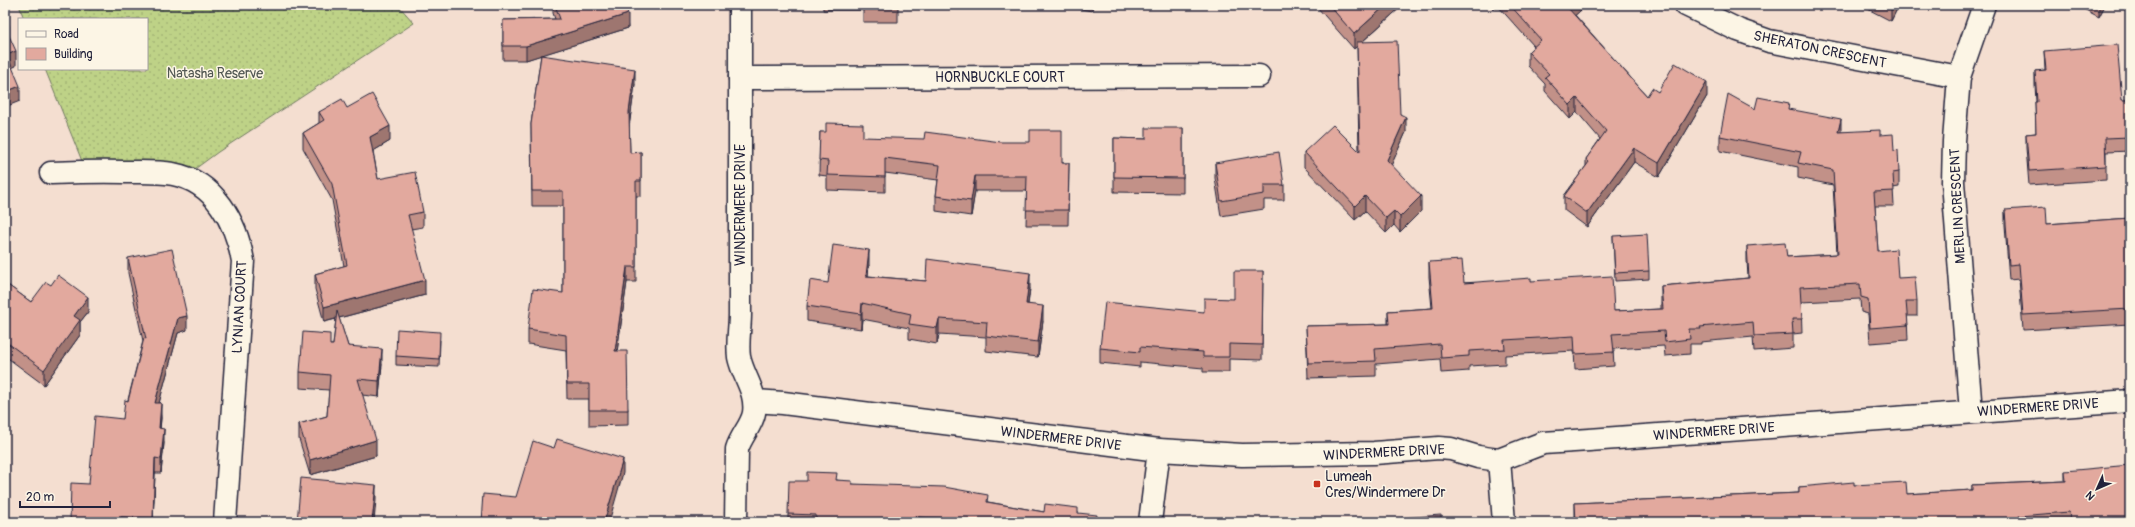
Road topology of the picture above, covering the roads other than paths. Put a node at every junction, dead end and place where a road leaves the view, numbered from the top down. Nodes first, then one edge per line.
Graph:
1 (740, 5) edge
2 (1686, 5) edge
3 (1984, 5) edge
4 (1259, 76) dead end
5 (1959, 77) junction
6 (740, 78) junction
7 (50, 173) dead end
8 (755, 401) junction
9 (2130, 401) edge
10 (1971, 412) junction
11 (1159, 450) junction
12 (1499, 460) junction
13 (225, 522) edge
14 (736, 522) edge
15 (1150, 522) edge
16 (1504, 522) edge

1 - 6 street, WINDERMERE DRIVE
2 - 5 street, SHERATON CRESCENT
3 - 5 street, MERLIN CRESCENT
4 - 6 street, HORNBUCKLE COURT
5 - 10 street, MERLIN CRESCENT
6 - 8 street, WINDERMERE DRIVE
7 - 13 street, LYNIAN COURT
8 - 11 street, WINDERMERE DRIVE
8 - 14 street, WINDERMERE DRIVE
9 - 10 street, WINDERMERE DRIVE
10 - 12 street, WINDERMERE DRIVE
11 - 12 street, WINDERMERE DRIVE
11 - 15 street
12 - 16 street

